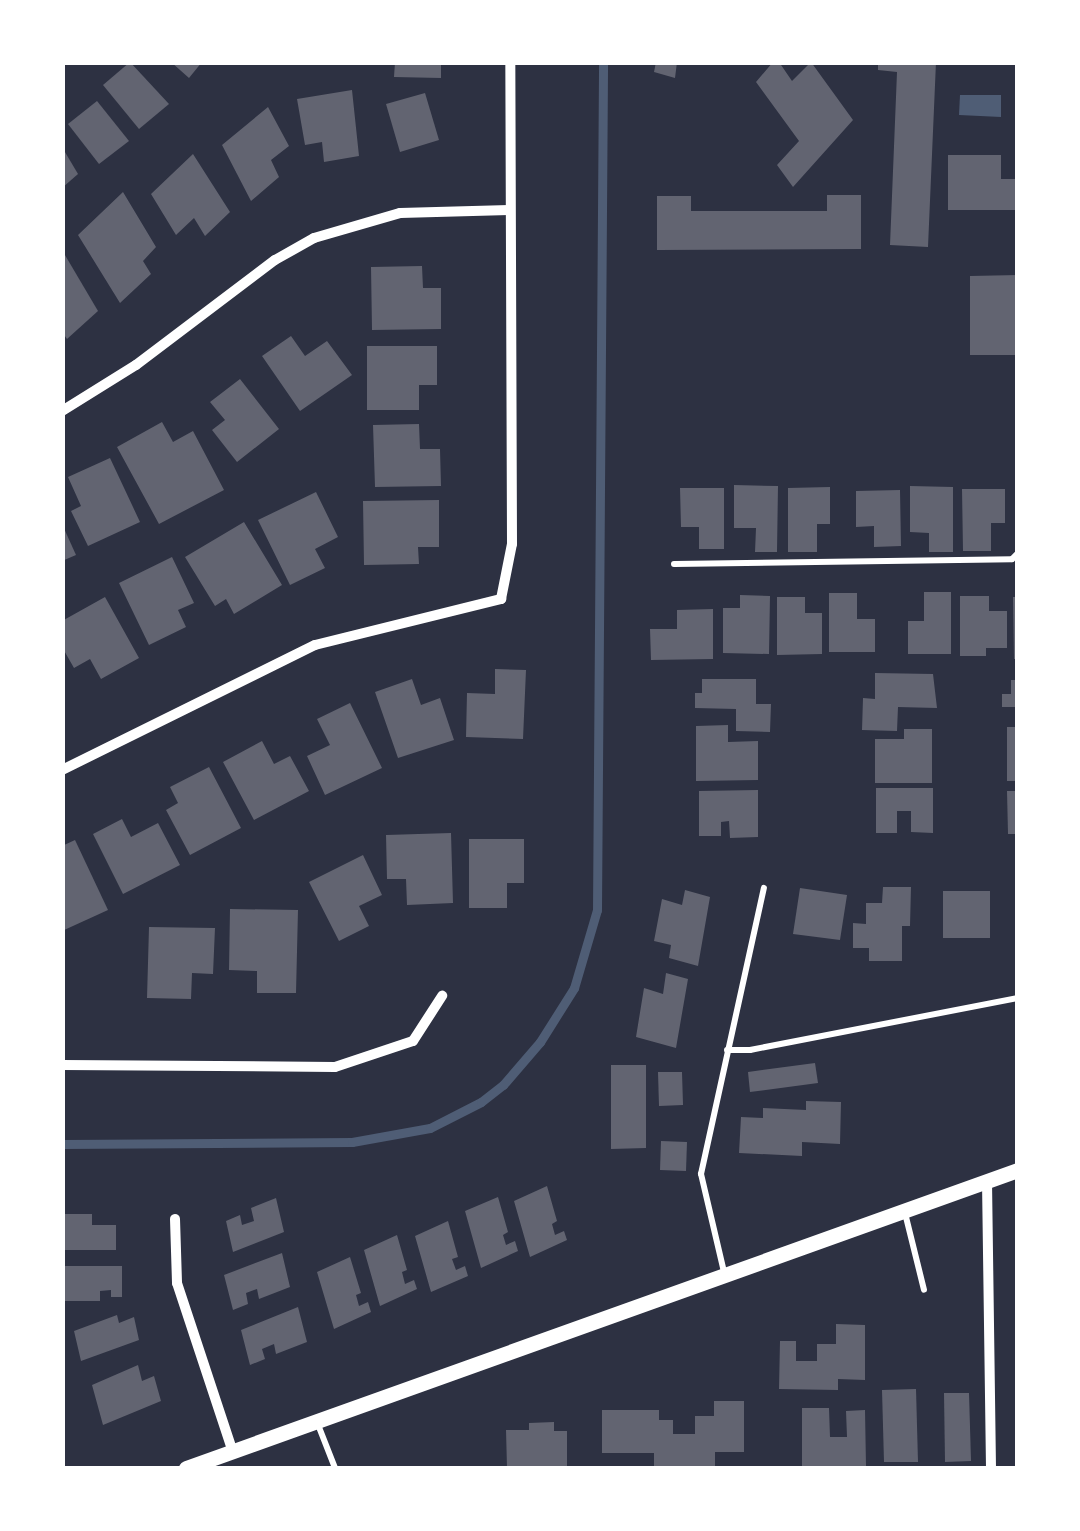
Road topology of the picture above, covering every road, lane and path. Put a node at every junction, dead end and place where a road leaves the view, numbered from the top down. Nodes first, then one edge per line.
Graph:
1 (510, 62) edge
2 (510, 210) junction
3 (62, 411) edge
4 (1018, 553) edge
5 (674, 564) dead end
6 (62, 770) edge
7 (764, 888) dead end
8 (442, 996) dead end
9 (1018, 998) edge
10 (727, 1050) junction
11 (62, 1064) edge
12 (1018, 1170) edge
13 (988, 1180) junction
14 (905, 1211) junction
15 (175, 1220) dead end
16 (724, 1276) junction
17 (924, 1290) dead end
18 (317, 1421) junction
19 (233, 1452) junction
20 (186, 1468) edge
21 (336, 1468) edge
22 (991, 1468) edge

1 - 2 street
2 - 3 street
2 - 6 street
4 - 5 lane
7 - 10 lane
8 - 11 street
9 - 10 lane
10 - 16 lane
12 - 13 street
13 - 14 street
13 - 22 street
14 - 16 street
14 - 17 lane
15 - 19 street
16 - 18 street
18 - 19 street
18 - 21 lane
19 - 20 street

